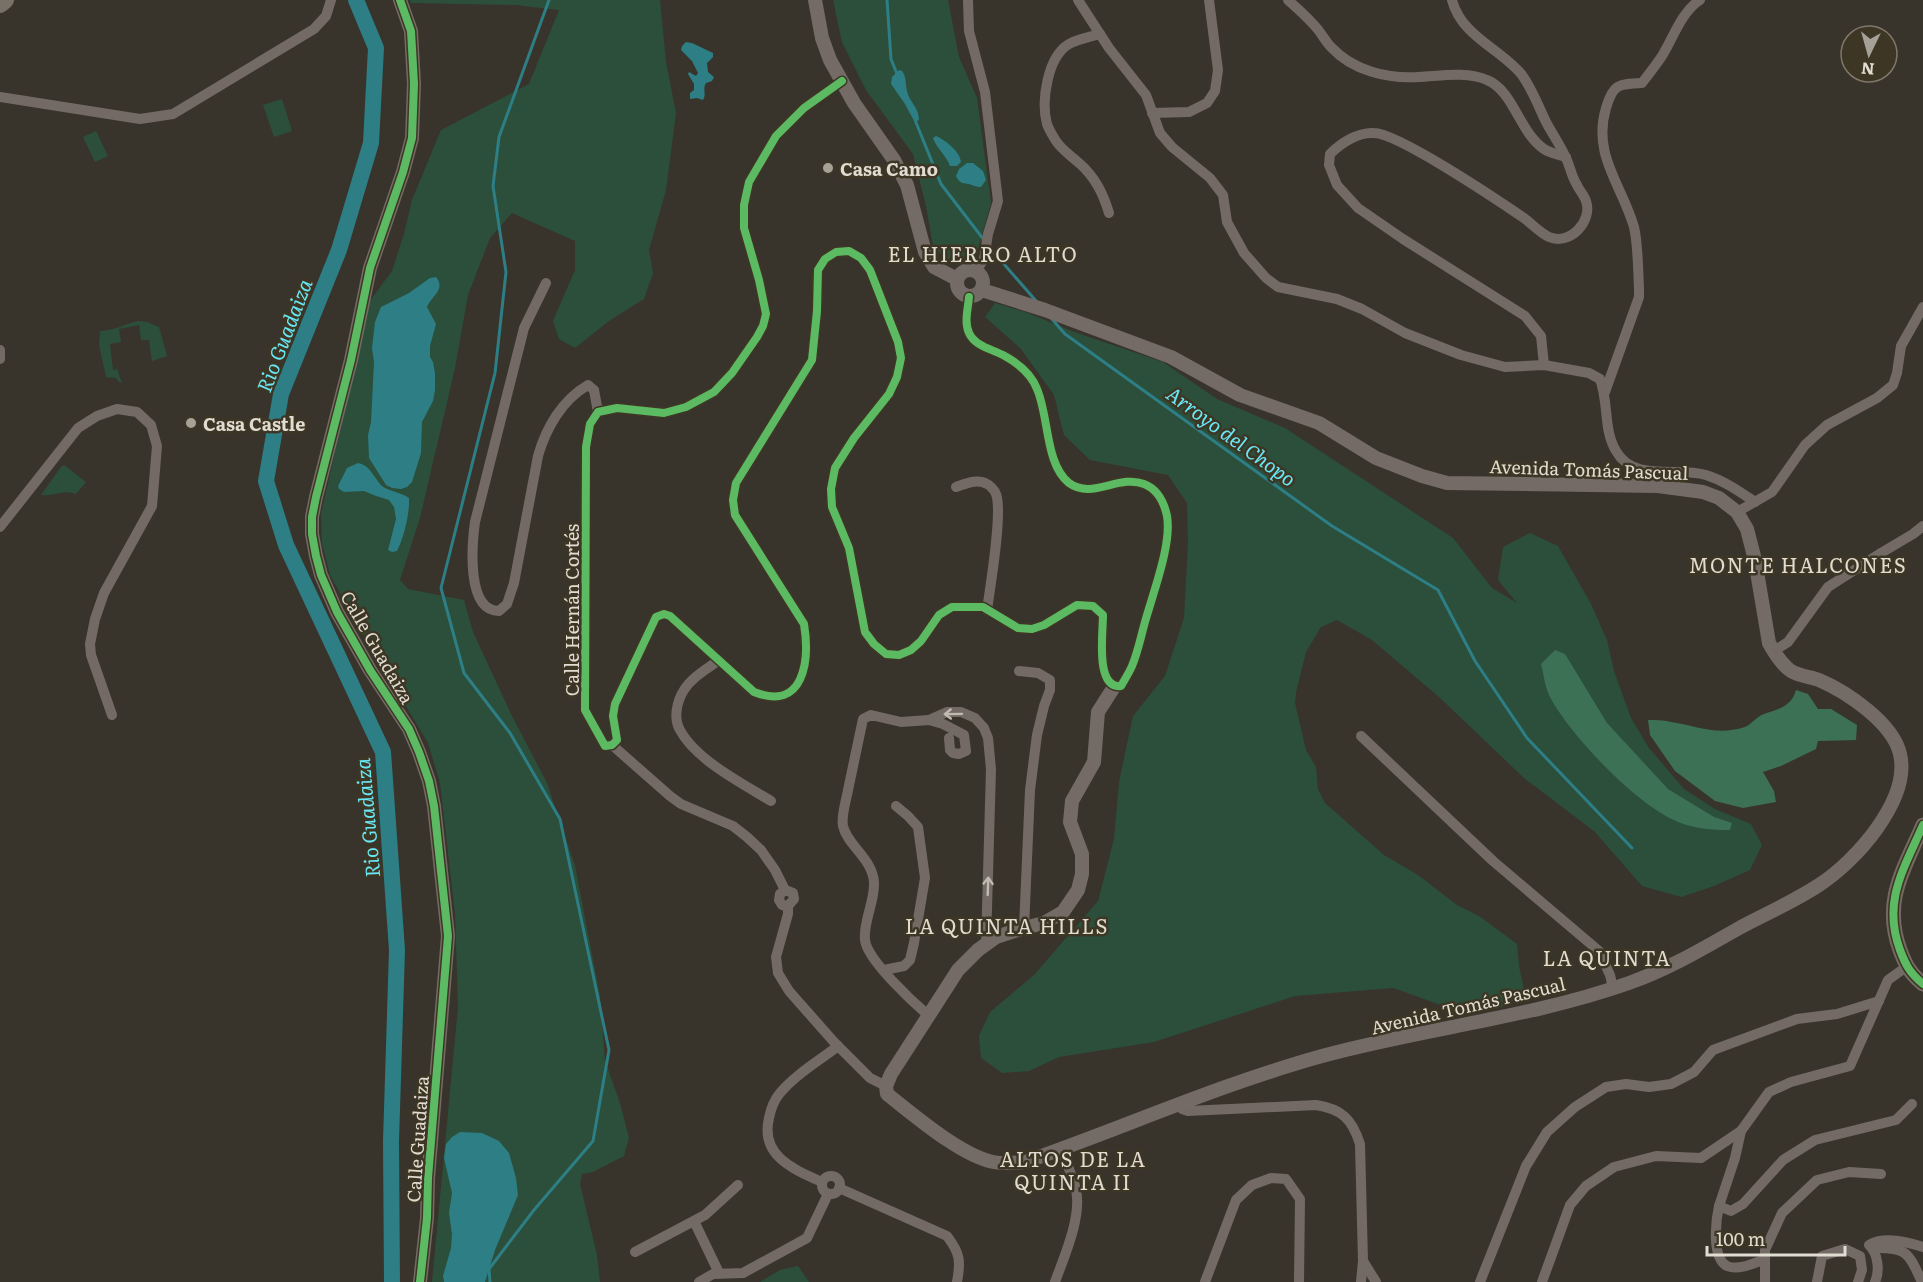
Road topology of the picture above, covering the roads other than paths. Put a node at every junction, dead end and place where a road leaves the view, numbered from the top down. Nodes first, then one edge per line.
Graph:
1 (5, 0) edge
2 (331, 0) edge
3 (400, 0) edge
4 (815, 0) edge
5 (968, 0) edge
6 (1078, 0) edge
7 (1209, 0) edge
8 (1288, 0) edge
9 (1452, 0) edge
10 (1700, 0) edge
11 (0, 4) edge
12 (1100, 34) junction
13 (842, 81) junction
14 (0, 97) edge
15 (1152, 114) junction
16 (1566, 157) junction
17 (1109, 213) dead end
18 (976, 271) junction
19 (957, 279) junction
20 (546, 283) dead end
21 (982, 290) junction
22 (969, 297) junction
23 (1923, 307) edge
24 (0, 350) edge
25 (0, 359) edge
26 (1544, 366) junction
27 (1605, 392) junction
28 (598, 412) junction
29 (956, 487) dead end
30 (1755, 502) junction
31 (1737, 512) junction
32 (0, 527) edge
33 (1923, 527) edge
34 (987, 609) junction
35 (1774, 651) junction
36 (719, 660) junction
37 (1019, 671) dead end
38 (1114, 687) junction
39 (112, 715) dead end
40 (929, 720) junction
41 (1361, 736) dead end
42 (949, 738) dead end
43 (612, 746) junction
44 (771, 801) dead end
45 (896, 806) dead end
46 (1923, 825) edge
47 (1024, 928) junction
48 (986, 944) junction
49 (1906, 967) junction
50 (884, 970) junction
51 (1923, 984) edge
52 (1612, 988) junction
53 (1879, 1001) junction
54 (929, 1016) junction
55 (838, 1046) junction
56 (886, 1086) junction
57 (1178, 1104) junction
58 (1912, 1104) dead end
59 (1741, 1131) junction
60 (1061, 1150) junction
61 (1881, 1174) dead end
62 (822, 1182) junction
63 (738, 1185) dead end
64 (839, 1188) junction
65 (828, 1194) junction
66 (1719, 1206) junction
67 (694, 1221) junction
68 (1923, 1247) edge
69 (1873, 1248) junction
70 (635, 1252) dead end
71 (1765, 1259) junction
72 (1363, 1262) junction
73 (719, 1273) junction
74 (420, 1282) edge
75 (699, 1282) edge
76 (957, 1282) edge
77 (1055, 1282) edge
78 (1205, 1282) edge
79 (1299, 1282) edge
80 (1361, 1282) edge
81 (1376, 1282) edge
82 (1480, 1282) edge
83 (1542, 1282) edge
84 (1765, 1282) edge
85 (1816, 1282) edge
86 (1858, 1282) edge
87 (1875, 1282) edge
88 (1922, 1282) edge

1 - 11 highway
2 - 14 street
3 - 74 street, Calle Guadaiza
4 - 13 street
5 - 18 street
6 - 12 street
7 - 15 street
8 - 16 street
9 - 16 street
10 - 27 street
12 - 15 street
12 - 17 street
13 - 19 street
13 - 28 street
15 - 26 street
16 - 26 street
18 - 19 street
18 - 21 street
19 - 22 street
20 - 28 street
21 - 22 street
21 - 31 street, Avenida Tomás Pascual
22 - 38 street
23 - 30 street
24 - 25 street
26 - 27 street
27 - 30 street
28 - 43 street, Calle Hernán Cortés
29 - 34 street
30 - 31 street
31 - 35 street, Avenida Tomás Pascual
32 - 39 street
33 - 35 street
34 - 36 street
34 - 38 street
35 - 52 street, Avenida Tomás Pascual
36 - 43 street
36 - 44 street
37 - 47 street
38 - 47 street
40 - 42 street
48 -> 40 street
40 - 50 street
41 - 52 street
43 - 55 street
45 - 50 street
46 - 49 main road
47 - 48 street
48 - 54 street
49 - 51 main road
49 - 53 street
50 - 54 street
52 - 57 street, Avenida Tomás Pascual
53 - 59 street
53 - 82 street
54 - 56 street
55 - 56 street
55 - 62 street
56 - 60 street, Avenida Tomás Pascual
57 - 60 street, Avenida Tomás Pascual
57 - 72 street
58 - 66 street
59 - 66 street
59 - 83 street
60 - 77 street
61 - 71 street
62 - 64 street
62 - 65 street
63 - 67 street
64 - 65 street
64 - 76 street
65 - 73 street
66 - 71 street
67 - 70 street
67 - 73 street
68 - 69 street
69 - 87 street
69 - 88 street
71 - 84 street
72 - 80 street
72 - 81 street
73 - 75 street
78 - 79 street
85 - 86 street

